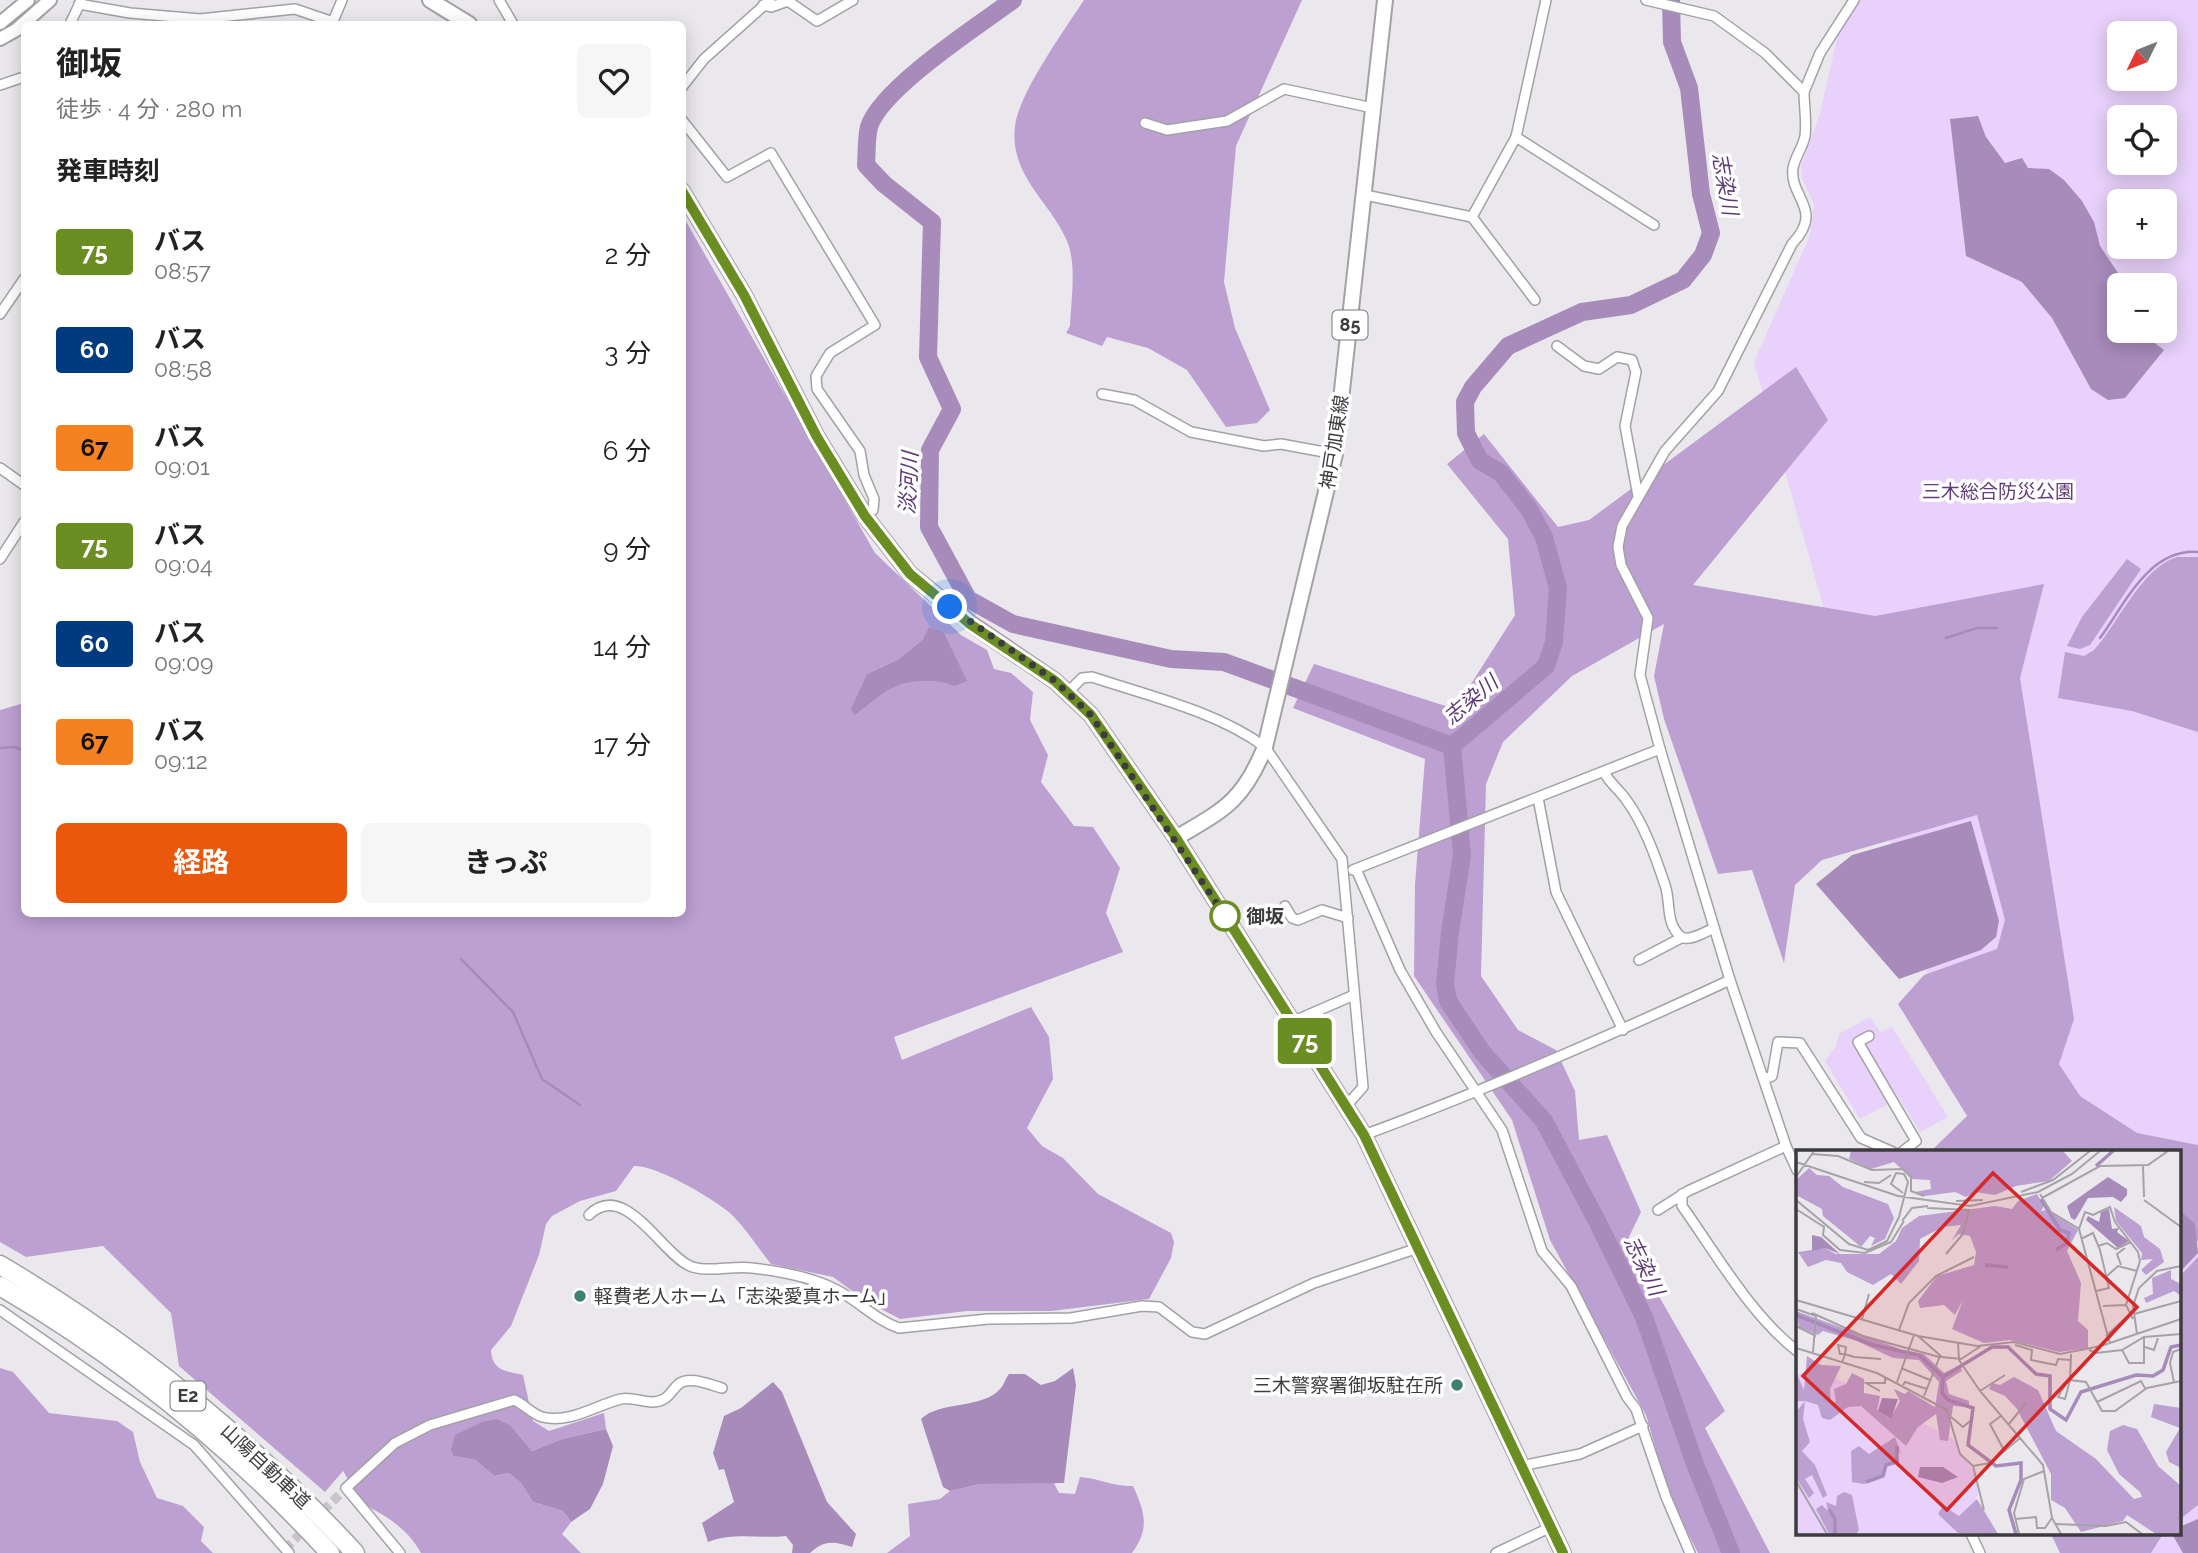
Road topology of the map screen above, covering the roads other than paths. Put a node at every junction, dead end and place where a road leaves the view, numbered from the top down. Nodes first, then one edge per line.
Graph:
1 (28, 0) edge
2 (50, 0) edge
3 (341, 0) edge
4 (430, 0) edge
5 (499, 0) edge
6 (853, 0) edge
7 (1385, 0) edge
8 (1546, 0) edge
9 (1646, 0) edge
10 (1854, 0) edge
11 (80, 2) edge
12 (766, 3) edge
13 (26, 21) edge
14 (71, 21) edge
15 (327, 21) edge
16 (333, 21) edge
17 (464, 21) edge
18 (511, 21) edge
19 (0, 23) edge
20 (21, 26) edge
21 (0, 39) edge
22 (21, 78) edge
23 (686, 82) edge
24 (0, 85) edge
25 (1804, 92) junction
26 (1373, 108) junction
27 (1145, 123) dead end
28 (686, 125) edge
29 (1516, 137) junction
30 (1365, 195) junction
31 (686, 198) edge
32 (1472, 217) junction
33 (1654, 225) dead end
34 (21, 283) edge
35 (1535, 300) dead end
36 (0, 314) edge
37 (1557, 346) dead end
38 (1102, 394) dead end
39 (1335, 454) junction
40 (0, 468) edge
41 (21, 483) edge
42 (1637, 496) junction
43 (865, 516) junction
44 (21, 527) edge
45 (0, 559) edge
46 (1069, 692) junction
47 (1265, 747) junction
48 (1660, 749) junction
49 (1604, 772) junction
50 (1538, 798) junction
51 (1176, 838) junction
52 (1356, 869) junction
53 (1345, 872) junction
54 (1285, 906) dead end
55 (1348, 918) junction
56 (1714, 928) junction
57 (1681, 938) junction
58 (1639, 960) dead end
59 (1730, 980) junction
60 (1354, 995) junction
61 (1292, 1022) junction
62 (1623, 1030) junction
63 (1869, 1036) dead end
64 (1765, 1079) junction
65 (1480, 1093) junction
66 (1347, 1105) junction
67 (1364, 1135) junction
68 (1786, 1146) junction
69 (1888, 1150) edge
70 (1905, 1150) edge
71 (1796, 1168) edge
72 (1682, 1194) junction
73 (1658, 1210) dead end
74 (589, 1215) dead end
75 (1418, 1248) junction
76 (0, 1265) edge
77 (0, 1286) edge
78 (0, 1310) edge
79 (1796, 1350) edge
80 (722, 1388) dead end
81 (209, 1412) junction
82 (1643, 1426) junction
83 (1521, 1466) junction
84 (1551, 1527) junction
85 (1972, 1536) edge
86 (289, 1553) edge
87 (330, 1553) edge
88 (355, 1553) edge
89 (369, 1553) edge
90 (400, 1553) edge
91 (1496, 1553) edge
92 (1563, 1553) edge
93 (1690, 1553) edge
94 (1980, 1553) edge

1 - 19 street
2 - 13 street
3 - 16 street
4 - 17 main road
5 - 18 street
6 - 12 street
7 - 26 main road, 神戸加東線 / 85
8 - 29 street
9 - 25 street
10 - 25 street
11 - 14 street
11 - 15 street
12 - 23 street
20 - 21 street
22 - 24 street
25 - 42 street
26 - 27 street
26 - 30 main road, 神戸加東線 / 85
28 - 43 street
29 - 32 street
29 - 33 street
30 - 32 street
30 - 39 main road, 神戸加東線 / 85
31 - 43 main road
32 - 35 street
34 - 36 street
37 - 42 street
38 - 39 street
39 - 47 main road, 神戸加東線 / 85
40 - 41 street
42 - 48 street
43 - 46 main road
44 - 45 street
46 - 47 street
46 - 51 main road
47 - 51 main road, 神戸加東線 / 85
47 - 53 street
48 - 49 street
48 - 56 street
49 - 50 street
49 - 57 street
50 - 52 street
50 - 62 street
51 - 61 main road
52 - 53 street
52 - 65 street
53 - 55 street
54 - 55 street
55 - 60 street
56 - 57 street
56 - 59 street
57 - 58 street
59 - 62 street
59 - 64 street
60 - 61 street
60 - 66 street
61 - 66 main road
62 - 65 street
63 - 70 street
64 - 68 street
64 - 69 street
65 - 67 street
65 - 82 street
66 - 67 main road
67 - 75 main road
68 - 71 street
68 - 72 street
72 - 73 street
72 - 79 street
74 - 75 street
75 - 83 main road
76 - 81 highway, 山陽自動車道 / E2
77 - 87 highway, 山陽自動車道 / E2
78 - 86 street
80 - 90 street
81 - 88 highway, 山陽自動車道 / E2
81 - 89 highway
82 - 83 street
82 - 93 street
83 - 84 main road
84 - 91 street
84 - 92 main road
85 - 94 street

